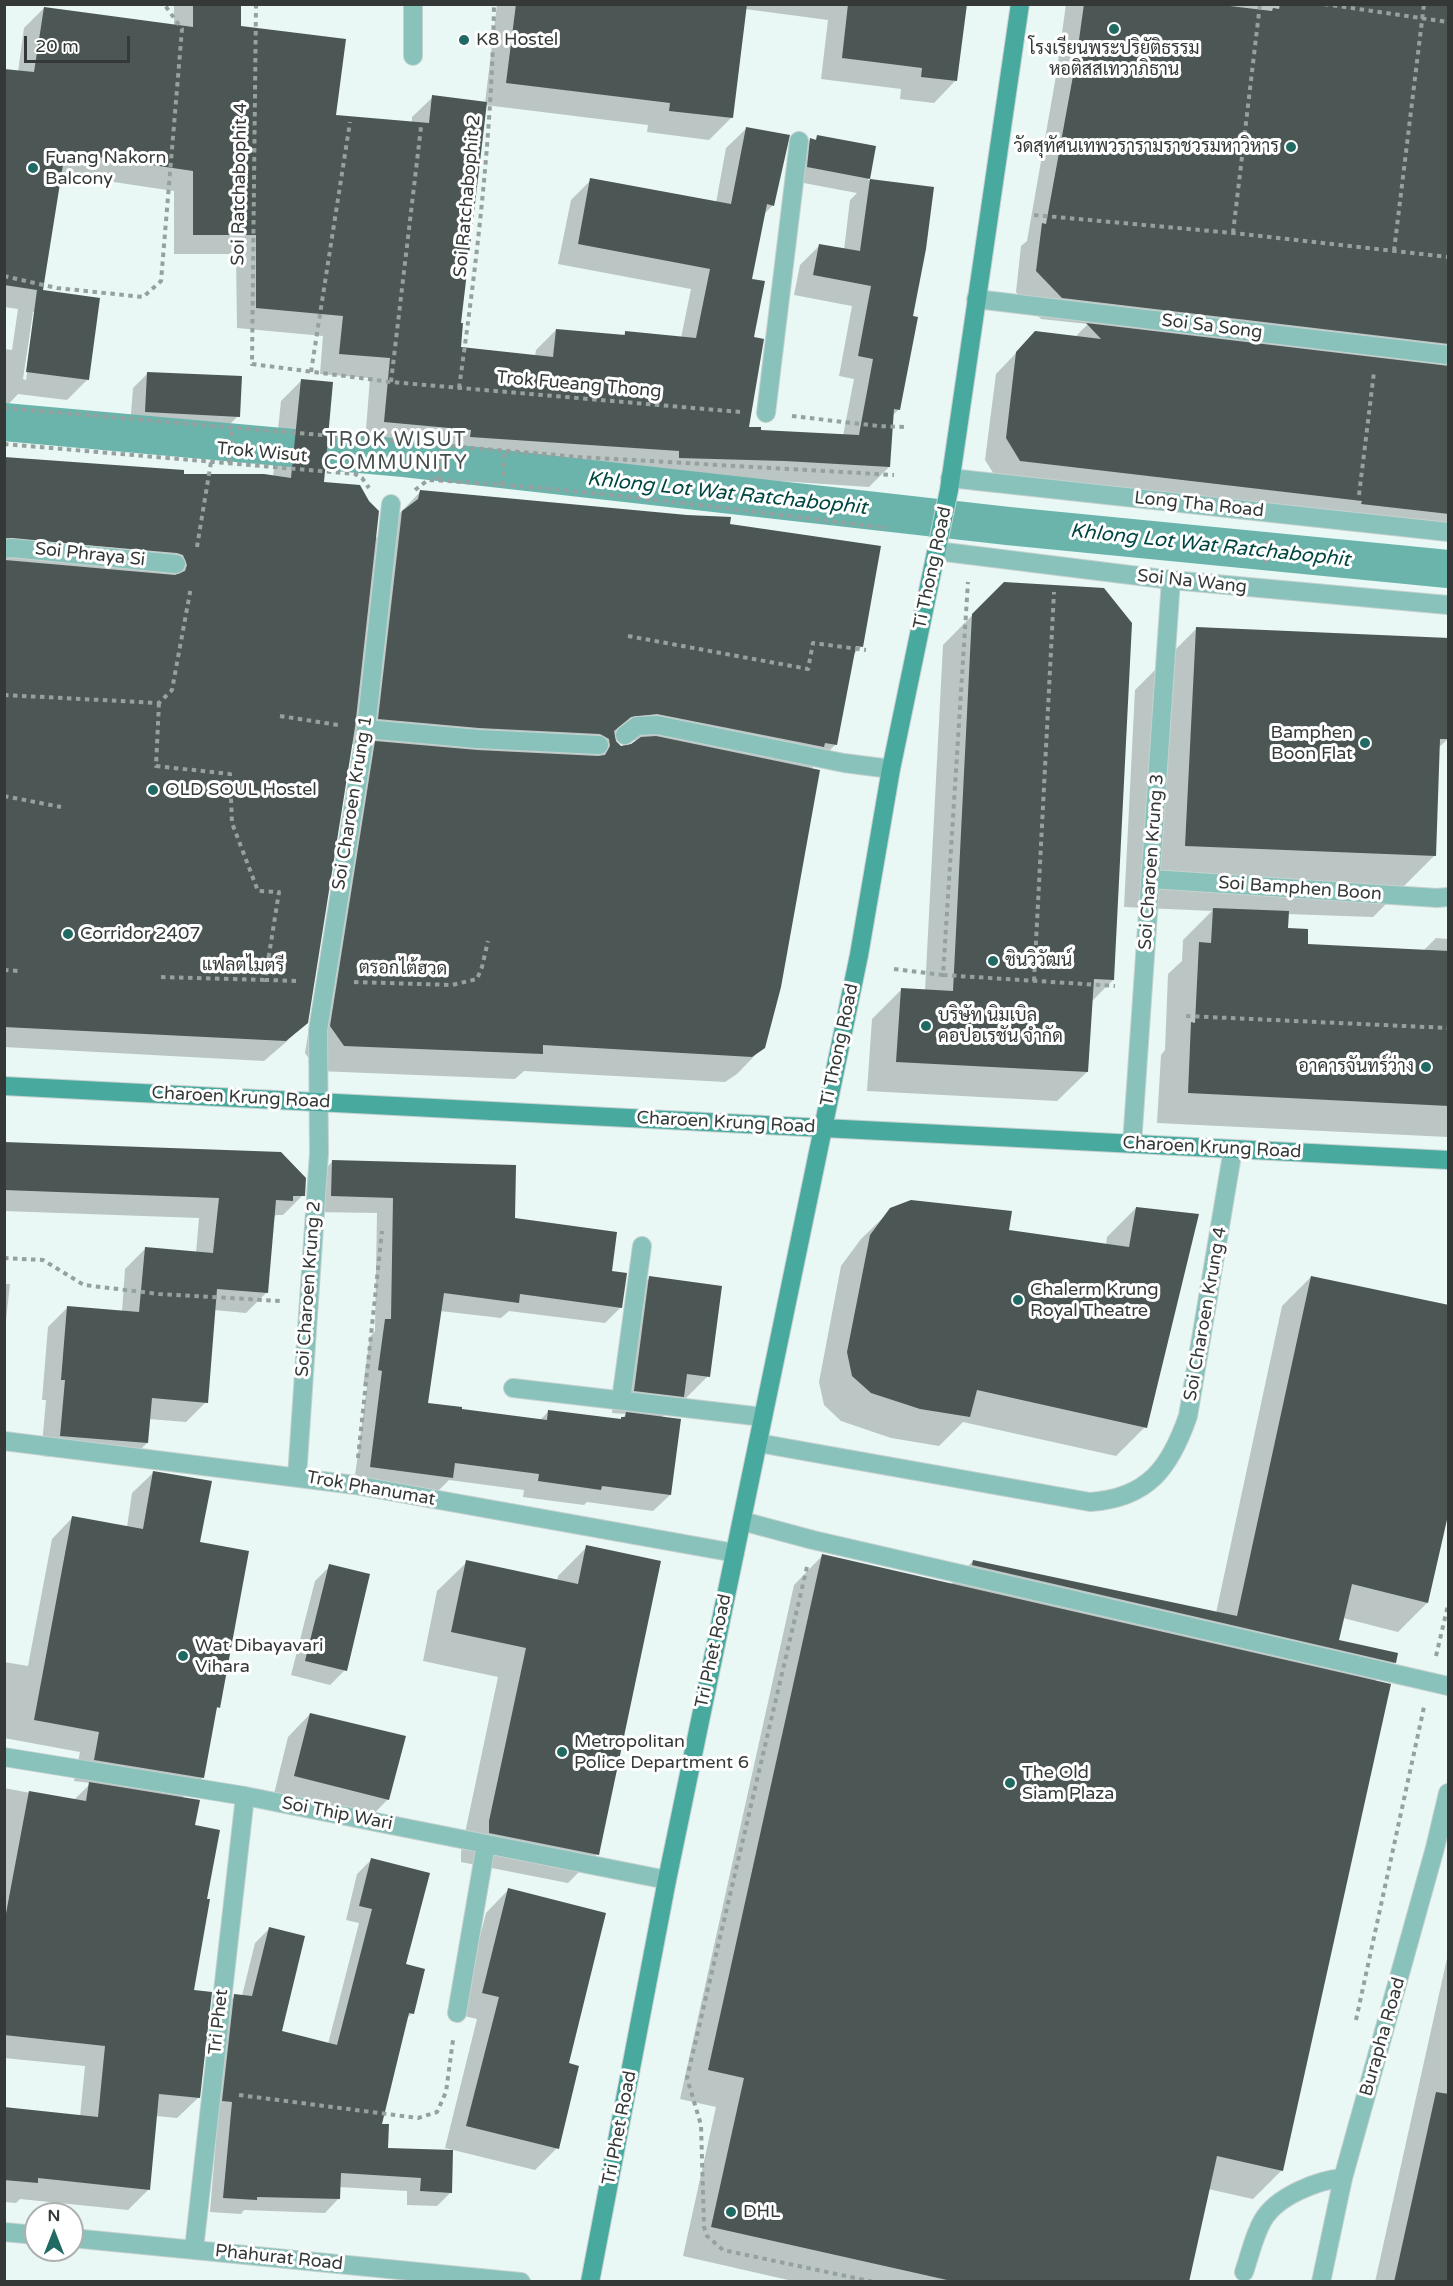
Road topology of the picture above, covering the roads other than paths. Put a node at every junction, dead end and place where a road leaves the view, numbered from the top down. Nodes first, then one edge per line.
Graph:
1 (413, 4) edge
2 (1020, 4) edge
3 (412, 56) dead end
4 (799, 141) dead end
5 (976, 299) junction
6 (1449, 355) edge
7 (766, 413) road end
8 (950, 484) junction
9 (391, 504) road end
10 (1449, 532) edge
11 (939, 543) junction
12 (4, 549) edge
13 (176, 564) dead end
14 (1171, 580) junction
15 (1449, 605) edge
16 (366, 729) junction
17 (625, 735) dead end
18 (599, 745) dead end
19 (891, 769) junction
20 (1151, 879) junction
21 (1449, 897) edge
22 (4, 1086) edge
23 (319, 1101) junction
24 (822, 1128) junction
25 (1132, 1144) junction
26 (1233, 1149) junction
27 (1449, 1160) edge
28 (642, 1246) dead end
29 (513, 1388) dead end
30 (621, 1400) junction
31 (763, 1417) junction
32 (4, 1441) edge
33 (758, 1443) junction
34 (297, 1477) junction
35 (741, 1521) junction
36 (735, 1552) junction
37 (1449, 1686) edge
38 (4, 1757) edge
39 (1449, 1793) edge
40 (244, 1796) junction
41 (486, 1844) junction
42 (1442, 1850) edge
43 (667, 1880) junction
44 (457, 2013) road end
45 (1344, 2178) junction
46 (4, 2232) edge
47 (24, 2234) edge
48 (84, 2239) edge
49 (194, 2249) junction
50 (1244, 2272) dead end
51 (521, 2282) edge
52 (590, 2282) edge
53 (1321, 2282) edge

1 - 3 street
2 - 5 main road, Ti Thong Road
4 - 7 street
5 - 6 street, Soi Sa Song
5 - 8 main road, Ti Thong Road
8 - 10 street, Long Tha Road
8 - 11 main road, Ti Thong Road
9 - 16 street, Soi Charoen Krung 1
11 - 14 street, Soi Na Wang
11 - 19 main road, Ti Thong Road
12 - 13 street, Soi Phraya Si
14 - 15 street, Soi Na Wang
14 - 20 street, Soi Charoen Krung 3
16 - 18 street
16 - 23 street, Soi Charoen Krung 1
17 - 19 street
19 - 24 main road, Ti Thong Road
20 - 21 street, Soi Bamphen Boon
20 - 25 street, Soi Charoen Krung 3
22 - 23 main road, Charoen Krung Road
23 - 24 main road, Charoen Krung Road
23 - 34 street, Soi Charoen Krung 2
24 - 25 main road, Charoen Krung Road
24 - 31 main road, Tri Phet Road
25 - 26 main road, Charoen Krung Road
26 - 27 main road, Charoen Krung Road
26 - 33 street, Soi Charoen Krung 4
28 - 30 street
29 - 30 street
30 - 31 street
31 - 33 main road, Tri Phet Road
32 - 34 street, Trok Phanumat
33 - 35 main road, Tri Phet Road
34 - 36 street, Trok Phanumat
35 - 36 main road, Tri Phet Road
35 - 37 street
36 - 43 main road, Tri Phet Road
38 - 40 street, Soi Thip Wari
39 - 42 street, Burapha Road
40 - 41 street, Soi Thip Wari
40 - 49 street, Tri Phet
41 - 43 street, Soi Thip Wari
41 - 44 street
42 - 45 street, Burapha Road
43 - 52 main road, Tri Phet Road
45 - 50 street
45 - 53 street, Burapha Road
46 - 47 street
48 - 49 street, Phahurat Road
49 - 51 street, Phahurat Road

